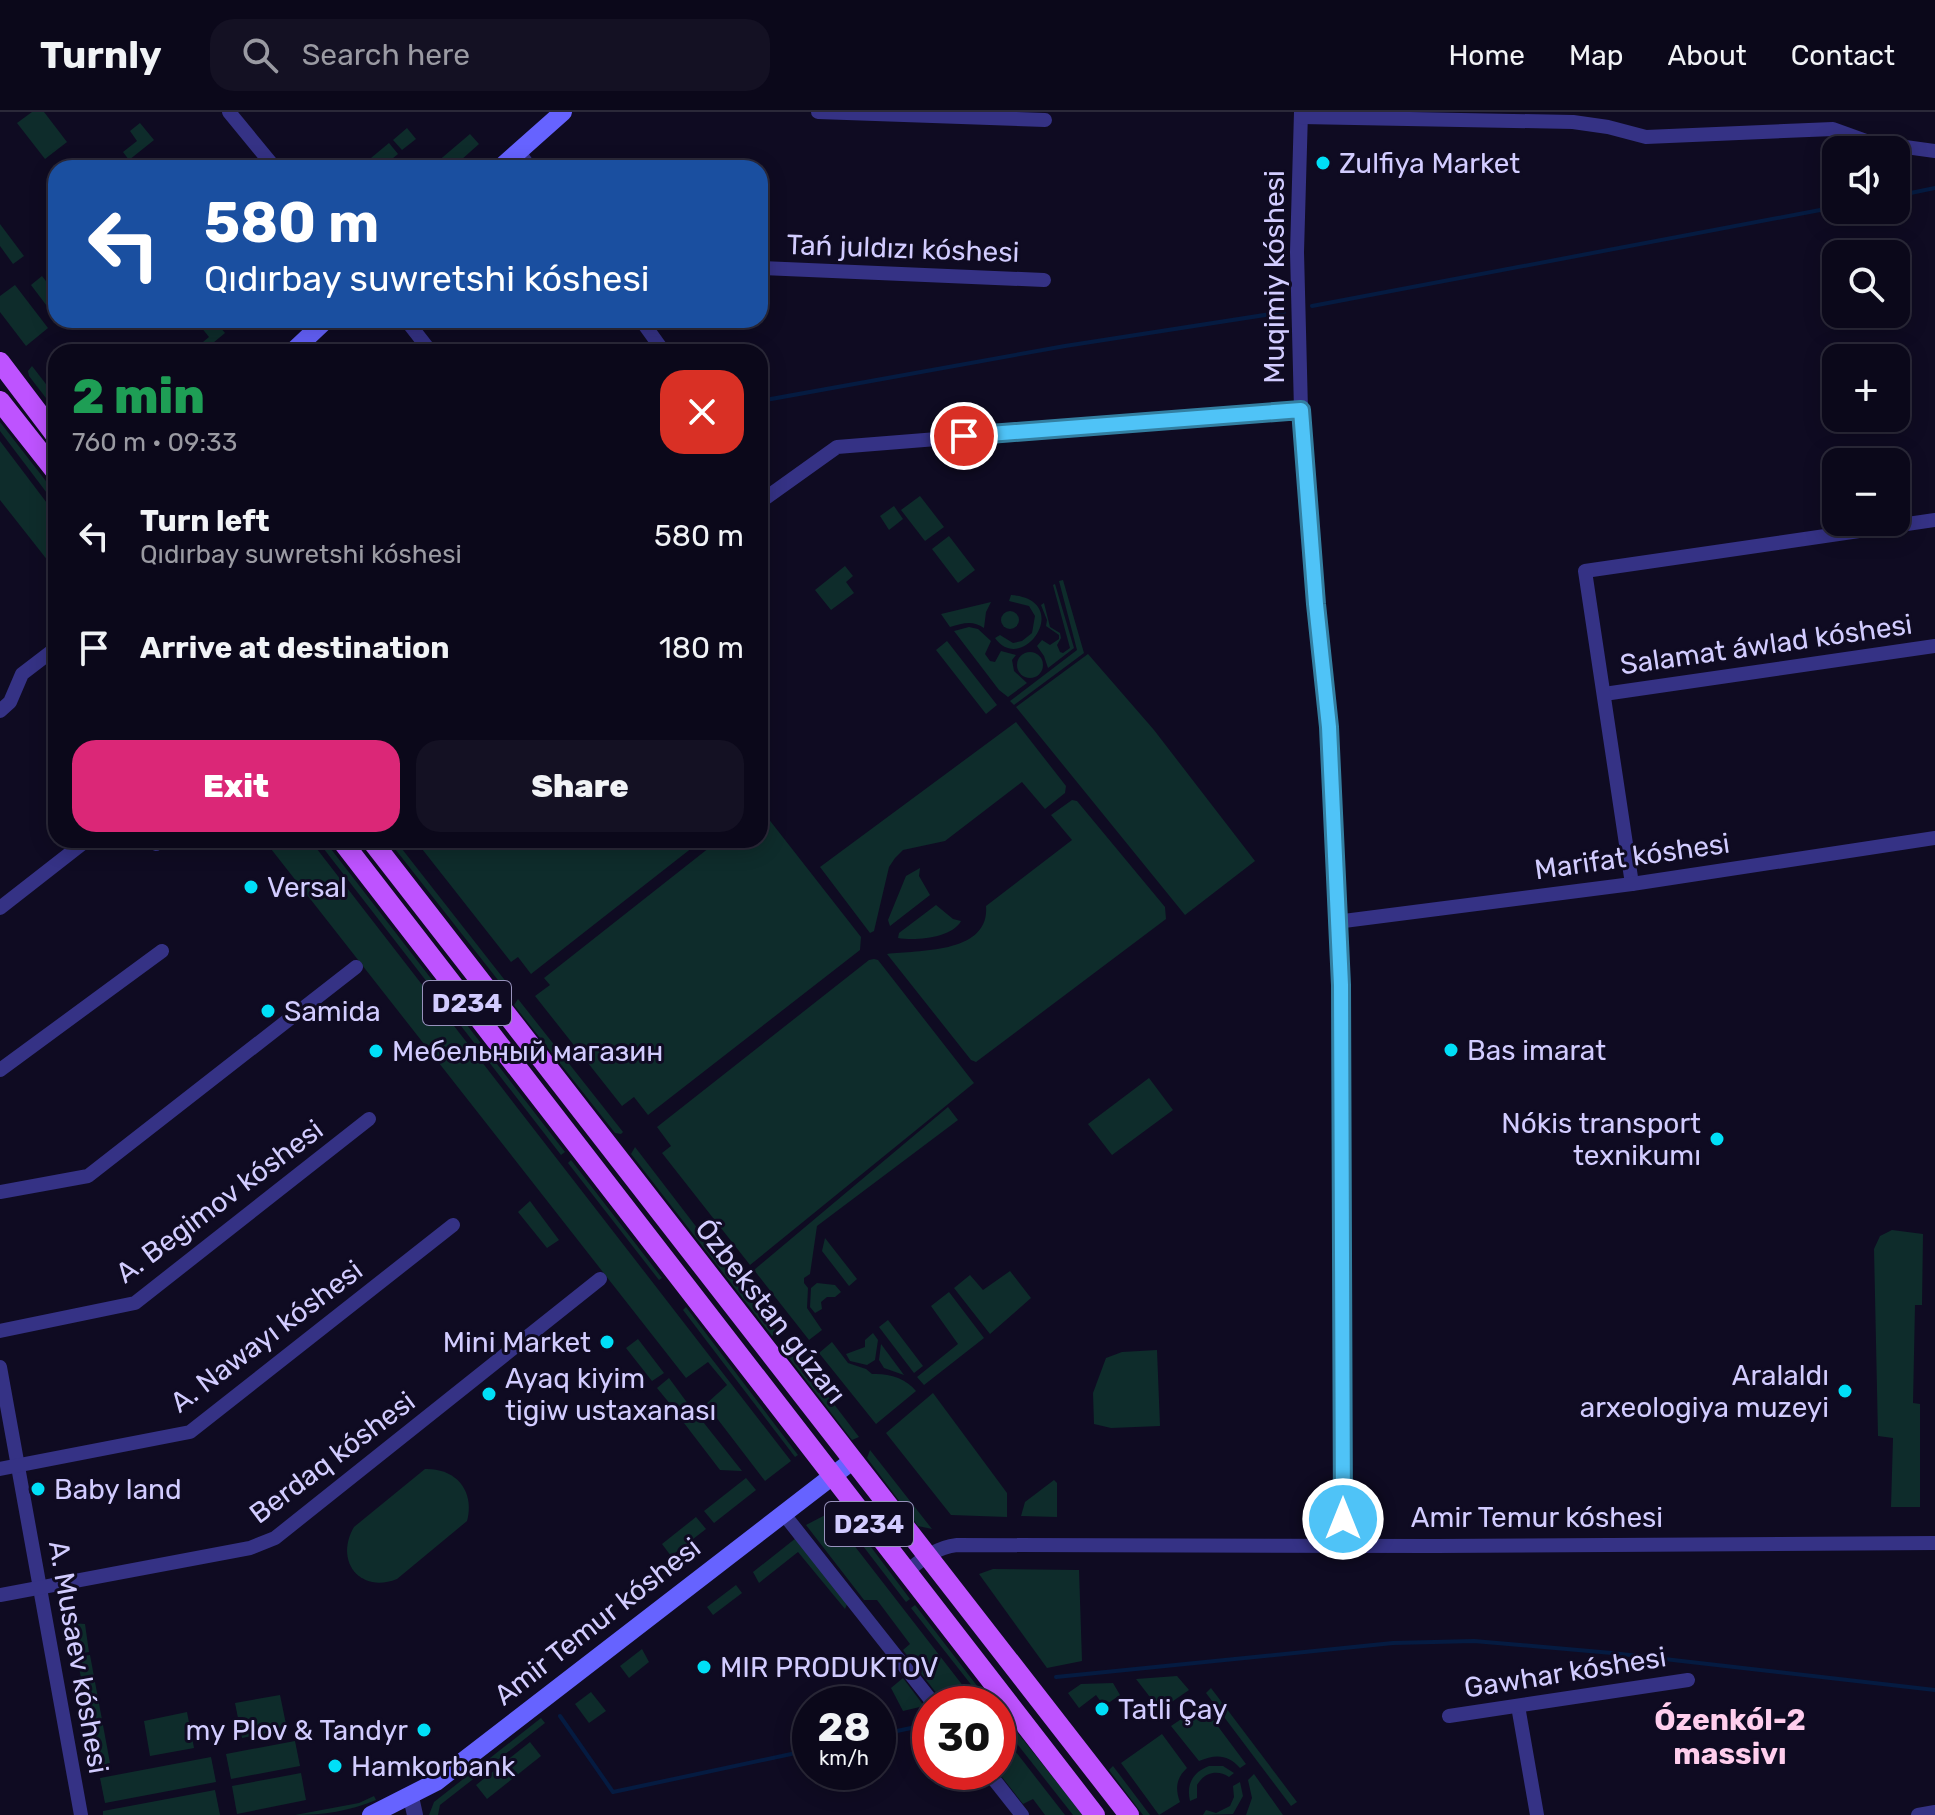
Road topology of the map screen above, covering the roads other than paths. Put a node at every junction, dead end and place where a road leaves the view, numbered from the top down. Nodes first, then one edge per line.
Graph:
1 (229, 112) edge
2 (563, 112) edge
3 (818, 112) edge
4 (1301, 115) edge
5 (1045, 120) dead end
6 (1935, 151) edge
7 (519, 152) junction
8 (268, 160) edge
9 (510, 160) edge
10 (524, 160) edge
11 (768, 268) edge
12 (1044, 280) dead end
13 (318, 328) edge
14 (412, 328) edge
15 (300, 344) edge
16 (425, 344) edge
17 (0, 362) edge
18 (0, 401) edge
19 (1301, 410) junction
20 (48, 425) edge
21 (48, 462) edge
22 (768, 496) edge
23 (1935, 520) edge
24 (1935, 646) edge
25 (48, 654) edge
26 (1604, 694) junction
27 (0, 711) edge
28 (1935, 838) edge
29 (77, 848) edge
30 (347, 848) edge
31 (377, 848) edge
32 (1632, 884) junction
33 (0, 908) edge
34 (1336, 922) junction
35 (162, 951) dead end
36 (356, 967) dead end
37 (0, 1070) edge
38 (369, 1119) dead end
39 (0, 1192) edge
40 (453, 1225) dead end
41 (600, 1279) dead end
42 (0, 1331) edge
43 (0, 1367) edge
44 (852, 1461) junction
45 (18, 1466) junction
46 (0, 1469) edge
47 (832, 1476) junction
48 (783, 1513) junction
49 (1935, 1543) edge
50 (1343, 1545) junction
51 (927, 1555) junction
52 (906, 1572) junction
53 (41, 1587) junction
54 (0, 1595) edge
55 (1688, 1680) dead end
56 (920, 1686) edge
57 (1518, 1706) junction
58 (1449, 1716) dead end
59 (1002, 1790) edge
60 (413, 1806) edge
61 (1935, 1812) edge
62 (81, 1815) edge
63 (371, 1815) edge
64 (1022, 1815) edge
65 (1095, 1815) edge
66 (1129, 1815) edge
67 (1537, 1815) edge
68 (1918, 1815) edge

1 - 8 street
2 - 7 main road
3 - 5 street
4 - 6 street
4 - 19 street, Muqimiy kóshesi
7 - 9 main road
7 - 10 street
11 - 12 street, Tań juldızı kóshesi
13 - 15 main road
14 - 16 street
17 - 20 main road
18 - 21 main road
19 - 22 street
19 - 34 street, Muqimiy kóshesi
23 - 26 street, Salamat áwlad kóshesi
24 - 26 street, Salamat áwlad kóshesi
25 - 27 street
26 - 32 street, Salamat áwlad kóshesi
28 - 32 street, Marifat kóshesi
29 - 33 street
30 - 47 main road, Ózbekstan gúzarı / D234
31 - 44 main road, Ózbekstan gúzarı / D234
32 - 34 street, Marifat kóshesi
34 - 50 street, Muqimiy kóshesi
35 - 37 street
36 - 39 street
38 - 42 street, A. Begimov kóshesi
40 - 45 street, A. Nawayı kóshesi
41 - 53 street, Berdaq kóshesi
43 - 45 street, A. Musaev kóshesi
44 - 47 main road, Amir Temur kóshesi
44 - 51 main road, Ózbekstan gúzarı / D234
45 - 46 street, A. Nawayı kóshesi
45 - 53 street, A. Musaev kóshesi
47 - 48 main road, Amir Temur kóshesi
47 - 52 main road, Ózbekstan gúzarı / D234
48 - 56 street
48 - 60 main road, Amir Temur kóshesi
49 - 50 street, Amir Temur kóshesi
50 - 51 street, Amir Temur kóshesi
51 - 52 street, Amir Temur kóshesi
51 - 66 main road, Ózbekstan gúzarı / D234
52 - 65 main road, Ózbekstan gúzarı / D234
53 - 54 street, Berdaq kóshesi
53 - 62 street, A. Musaev kóshesi
55 - 57 street, Gawhar kóshesi
57 - 58 street, Gawhar kóshesi
57 - 67 street
59 - 64 street
60 - 63 main road, Amir Temur kóshesi
61 - 68 street

